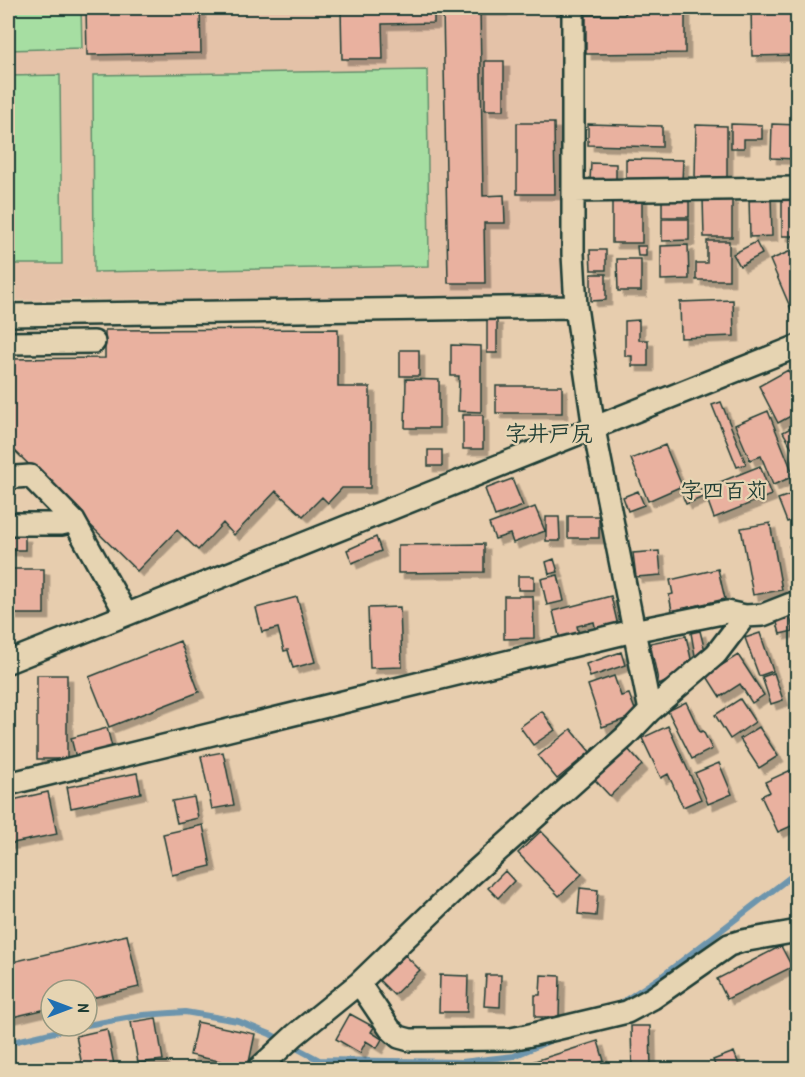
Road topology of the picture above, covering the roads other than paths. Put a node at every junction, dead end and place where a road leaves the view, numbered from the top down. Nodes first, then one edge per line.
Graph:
1 (573, 8) edge
2 (798, 188) edge
3 (573, 191) junction
4 (576, 307) junction
5 (8, 315) edge
6 (94, 342) dead end
7 (8, 343) edge
8 (798, 346) edge
9 (594, 429) junction
10 (12, 477) edge
11 (67, 523) junction
12 (8, 524) edge
13 (798, 602) edge
14 (122, 615) junction
15 (745, 616) junction
16 (633, 631) junction
17 (8, 662) edge
18 (650, 711) junction
19 (8, 784) edge
20 (798, 931) edge
21 (359, 983) junction
22 (257, 1070) edge

1 - 3 street
2 - 3 street
3 - 4 street
4 - 5 street
4 - 9 street
6 - 7 street
8 - 9 street
9 - 14 street
9 - 16 street
10 - 11 street
11 - 12 street
11 - 14 street
13 - 15 street
14 - 17 street
15 - 16 street
15 - 18 street
16 - 18 street
16 - 19 street
18 - 21 street
20 - 21 street
21 - 22 street

